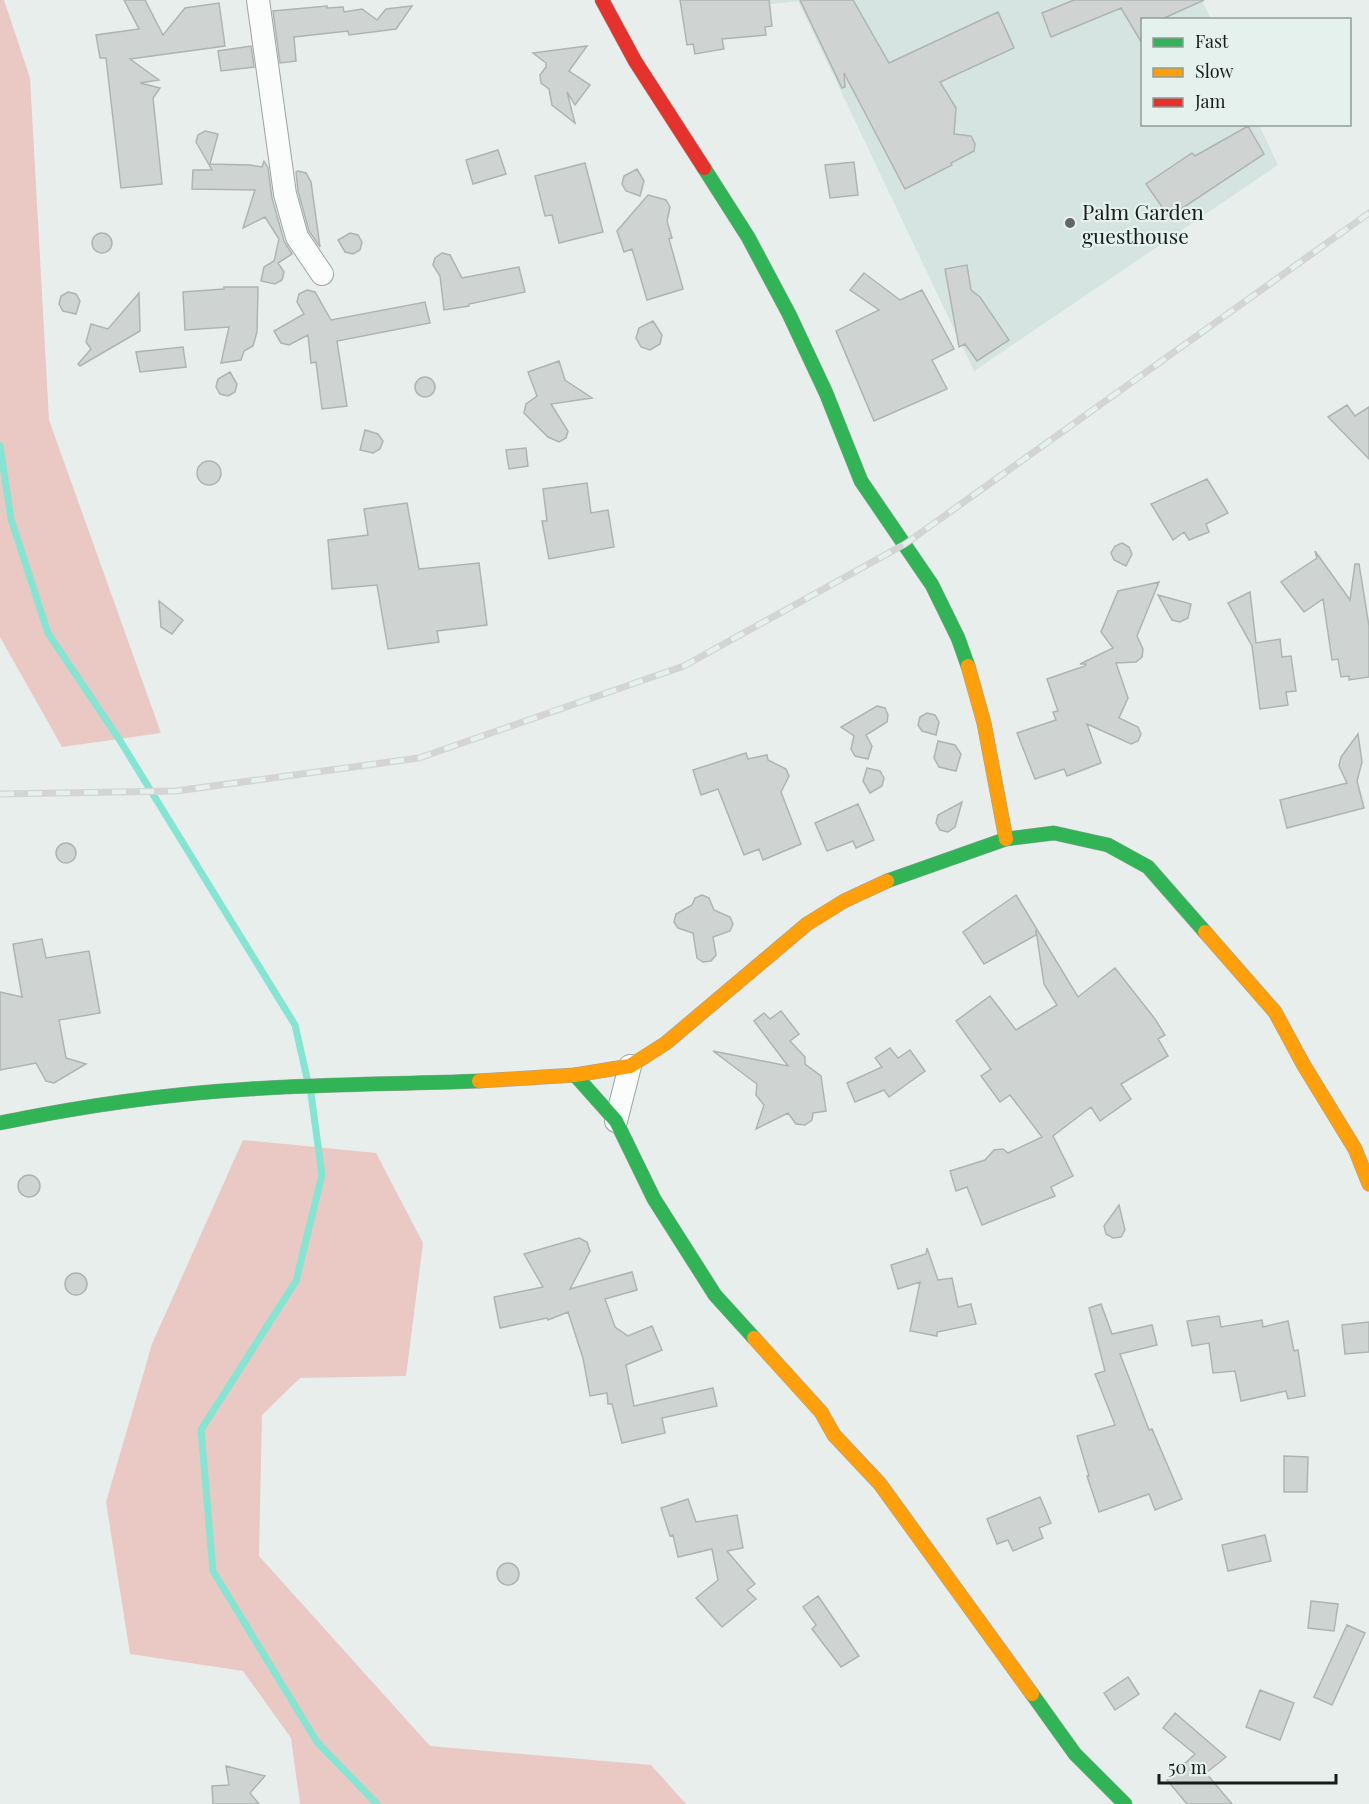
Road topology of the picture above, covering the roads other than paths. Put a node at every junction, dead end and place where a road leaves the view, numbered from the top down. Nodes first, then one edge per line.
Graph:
1 (258, 0) edge
2 (602, 0) edge
3 (322, 274) dead end
4 (1006, 839) junction
5 (630, 1066) junction
6 (575, 1075) junction
7 (616, 1121) junction
8 (0, 1123) edge
9 (1369, 1184) edge
10 (1125, 1804) edge

1 - 3 street
2 - 4 street
4 - 5 street
4 - 9 street
5 - 6 street
5 - 7 street
6 - 7 street
6 - 8 street
7 - 10 street

